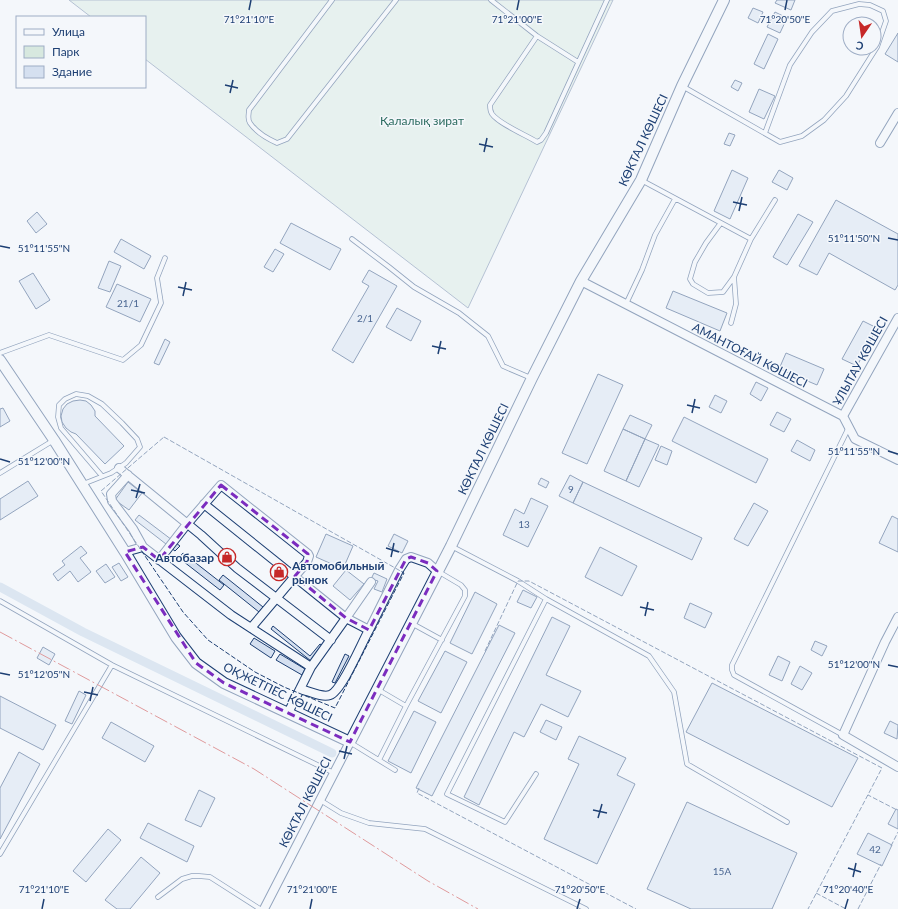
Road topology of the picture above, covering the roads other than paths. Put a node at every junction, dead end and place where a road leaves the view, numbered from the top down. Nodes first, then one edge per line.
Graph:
1 (332, 0) edge
2 (396, 0) edge
3 (491, 0) edge
4 (607, 0) edge
5 (724, 0) edge
6 (538, 36) junction
7 (578, 62) junction
8 (682, 86) junction
9 (898, 113) edge
10 (765, 133) junction
11 (880, 143) dead end
12 (641, 180) junction
13 (675, 199) junction
14 (775, 200) dead end
15 (720, 224) junction
16 (352, 239) dead end
17 (751, 239) junction
18 (165, 258) dead end
19 (734, 277) junction
20 (581, 281) junction
21 (626, 304) junction
22 (898, 318) edge
23 (731, 323) dead end
24 (0, 353) edge
25 (0, 360) edge
26 (532, 378) junction
27 (843, 416) junction
28 (849, 426) junction
29 (54, 440) junction
30 (898, 460) edge
31 (119, 468) junction
32 (0, 474) edge
33 (128, 475) junction
34 (102, 476) junction
35 (82, 484) junction
36 (204, 504) junction
37 (187, 524) junction
38 (451, 546) junction
39 (143, 547) junction
40 (125, 552) junction
41 (159, 560) junction
42 (437, 572) junction
43 (295, 576) junction
44 (371, 582) dead end
45 (277, 598) junction
46 (546, 599) junction
47 (0, 601) edge
48 (898, 617) edge
49 (346, 618) junction
50 (411, 623) junction
51 (251, 628) junction
52 (369, 630) junction
53 (331, 640) junction
54 (442, 640) junction
55 (112, 665) junction
56 (311, 667) junction
57 (300, 689) junction
58 (377, 689) junction
59 (406, 706) junction
60 (288, 713) junction
61 (843, 735) junction
62 (350, 742) junction
63 (379, 760) junction
64 (898, 767) edge
65 (395, 770) dead end
66 (334, 772) junction
67 (536, 774) dead end
68 (320, 800) junction
69 (787, 822) dead end
70 (0, 854) edge
71 (158, 897) dead end
72 (260, 909) edge
73 (264, 909) edge
74 (584, 909) edge

1 - 2 lane
3 - 6 lane
4 - 7 lane
5 - 8 street, КӨКТАЛ КӨШЕСІ
6 - 7 lane
6 - 7 lane
8 - 10 lane
8 - 12 street, КӨКТАЛ КӨШЕСІ
9 - 11 street
10 - 10 lane
12 - 13 lane
12 - 20 street, КӨКТАЛ КӨШЕСІ
13 - 15 lane
13 - 21 lane
14 - 17 lane
15 - 17 lane
15 - 19 lane
16 - 26 lane
17 - 19 lane
18 - 24 lane
19 - 23 lane
20 - 21 street, АМАНТОҒАЙ КӨШЕСІ
20 - 26 street, КӨКТАЛ КӨШЕСІ
21 - 27 street, АМАНТОҒАЙ КӨШЕСІ
22 - 27 street, ҰЛЫТАУ КӨШЕСІ
25 - 29 street, ОҚЖЕТПЕС КӨШЕСІ
26 - 38 street, КӨКТАЛ КӨШЕСІ
27 - 28 street
28 - 30 street
28 - 61 lane
29 - 32 lane
29 - 35 street, ОҚЖЕТПЕС КӨШЕСІ
31 - 33 street
31 - 34 lane
31 - 34 lane
33 - 37 street
33 - 39 street
34 - 35 lane
35 - 40 street, ОҚЖЕТПЕС КӨШЕСІ
36 - 37 street
36 - 43 street
36 - 43 street
37 - 41 street
37 - 45 street
38 - 42 street, КӨКТАЛ КӨШЕСІ
38 - 46 lane
39 - 40 street
39 - 41 street
40 - 60 street, ОҚЖЕТПЕС КӨШЕСІ
41 - 51 street
42 - 50 street, КӨКТАЛ КӨШЕСІ
42 - 52 street
42 - 54 lane
43 - 45 street
43 - 49 street
44 - 49 street
45 - 51 street
45 - 53 street
46 - 67 lane
46 - 69 lane
47 - 55 lane
48 - 61 street
49 - 52 street
49 - 53 street
50 - 54 lane
50 - 58 street, КӨКТАЛ КӨШЕСІ
51 - 56 street
52 - 57 street
53 - 56 street
54 - 59 lane
55 - 66 lane
55 - 70 lane
56 - 57 street
57 - 60 street
58 - 59 lane
58 - 62 street, КӨКТАЛ КӨШЕСІ
59 - 63 lane
60 - 62 street, ОҚЖЕТПЕС КӨШЕСІ
61 - 64 street
62 - 63 lane
62 - 66 street, КӨКТАЛ КӨШЕСІ
63 - 65 lane
66 - 68 street, КӨКТАЛ КӨШЕСІ
68 - 73 street, КӨКТАЛ КӨШЕСІ
68 - 74 lane
71 - 72 lane

